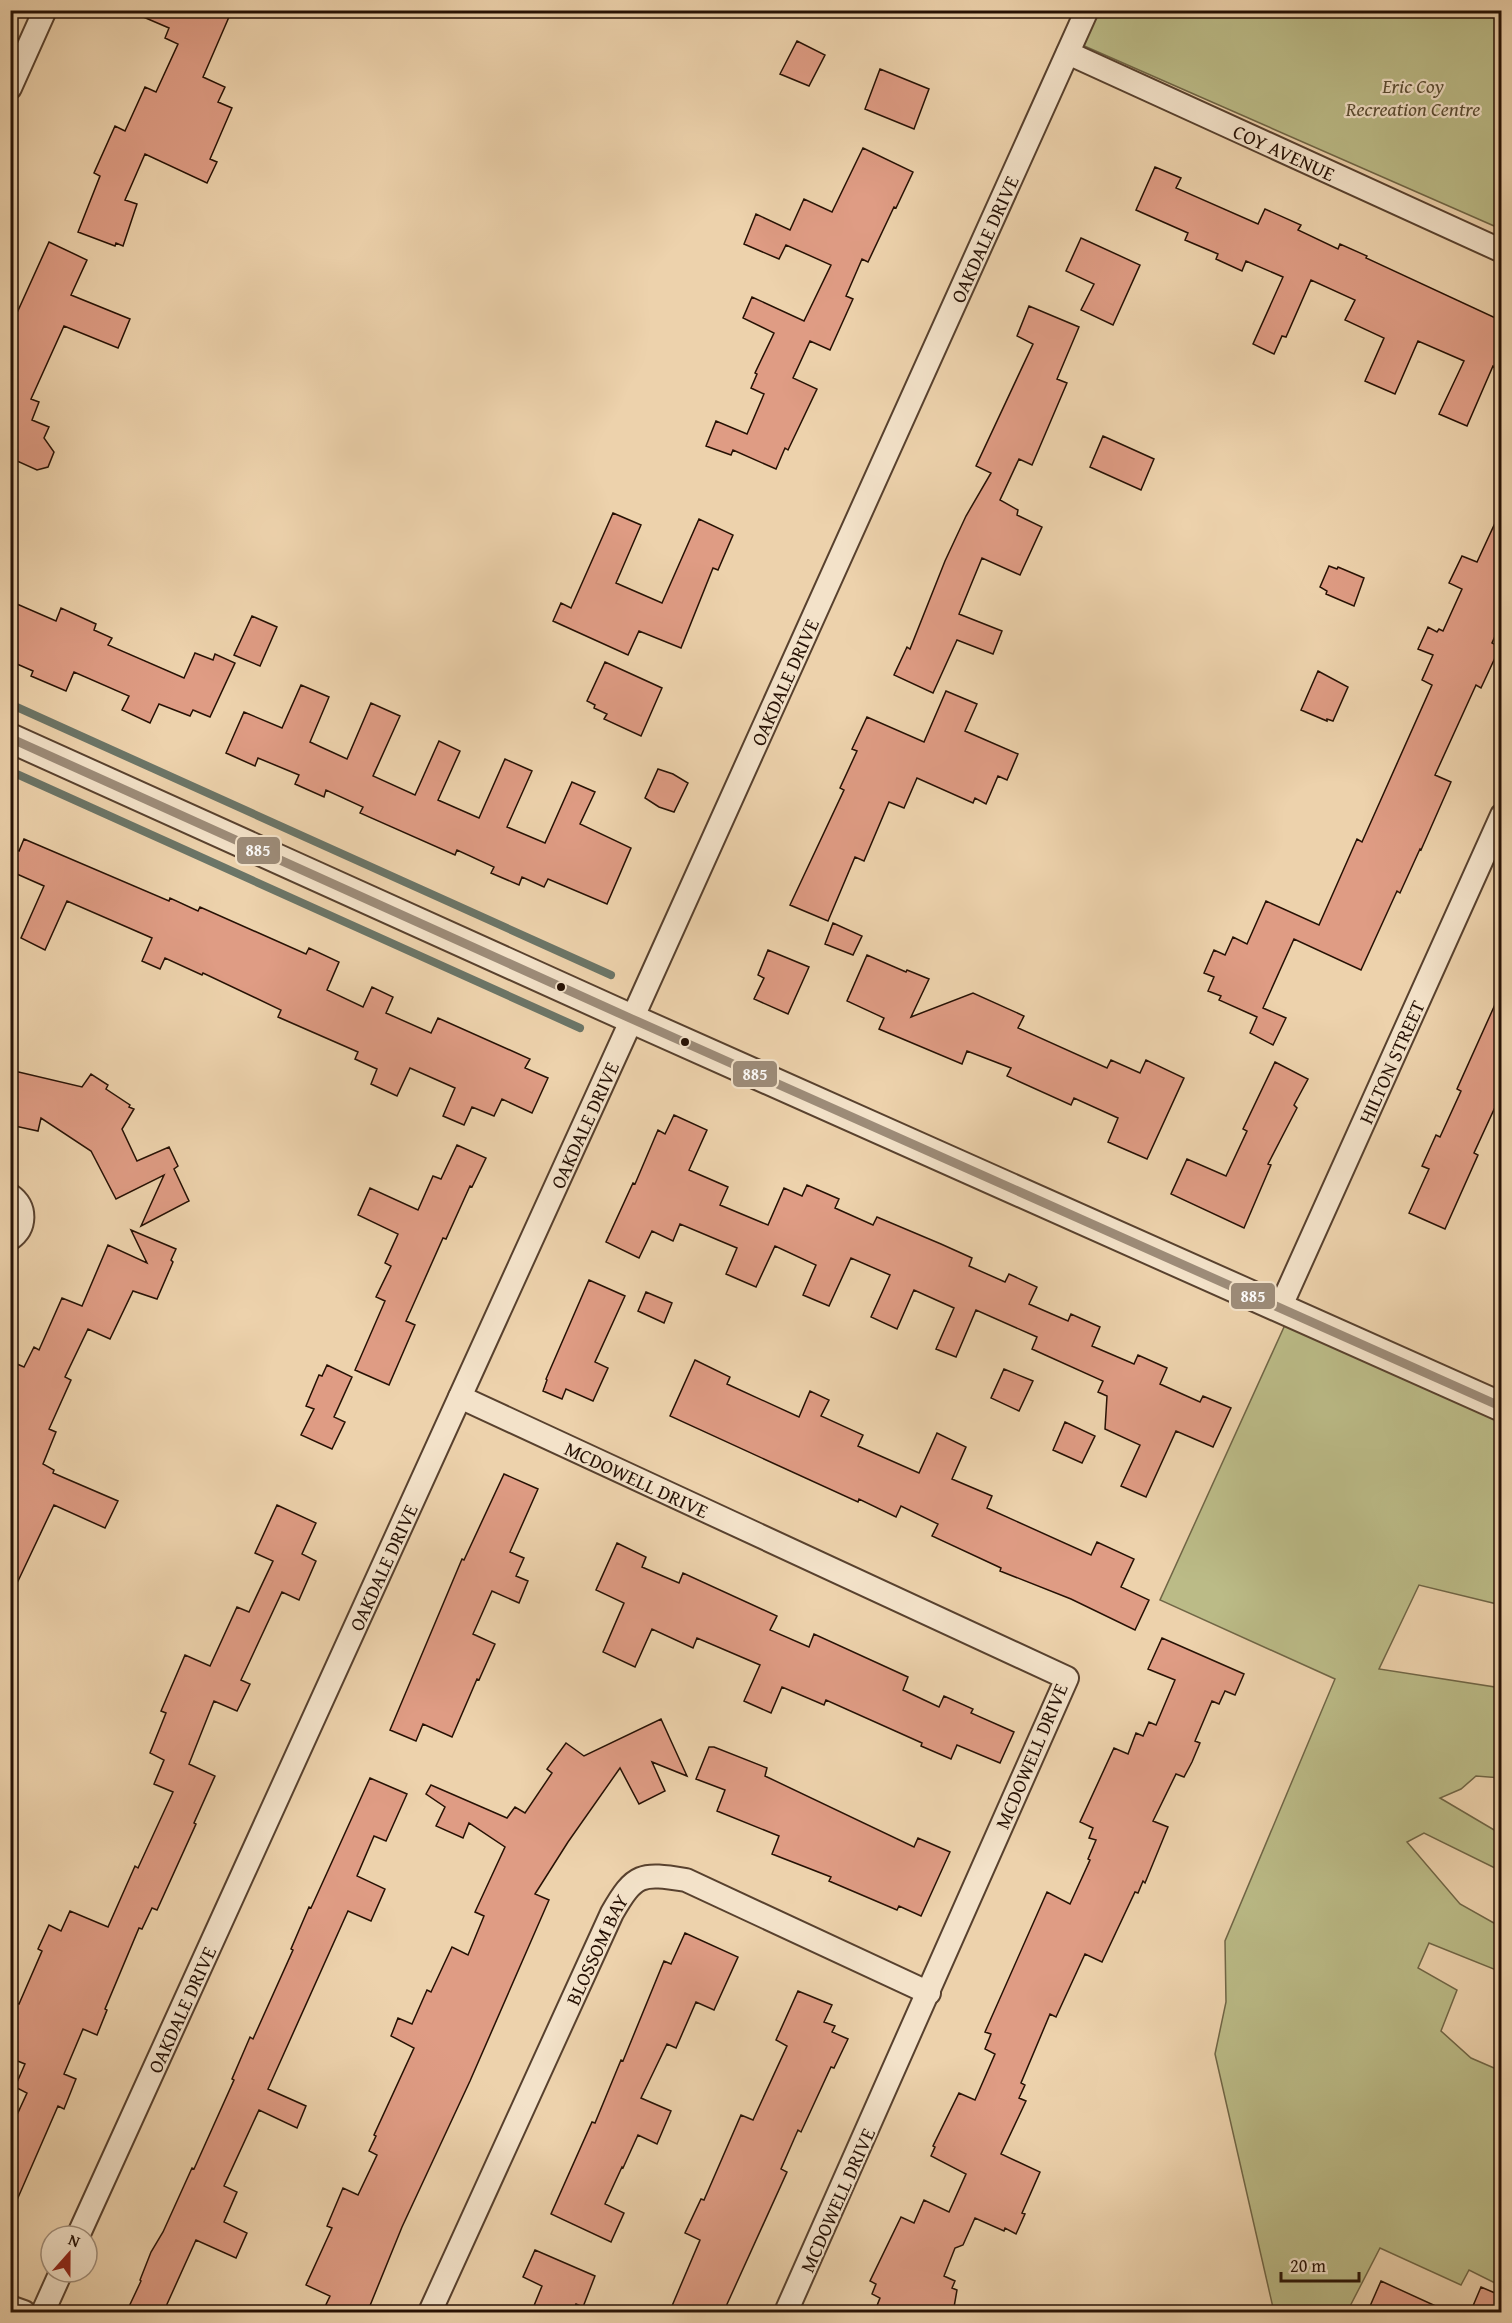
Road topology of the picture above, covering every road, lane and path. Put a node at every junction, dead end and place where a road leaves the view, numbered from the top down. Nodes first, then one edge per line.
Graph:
1 (45, 10) edge
2 (1087, 10) edge
3 (1068, 53) junction
4 (10, 88) edge
5 (1502, 251) edge
6 (10, 738) edge
7 (1502, 815) edge
8 (632, 1019) junction
9 (10, 1195) edge
10 (10, 1239) edge
11 (1280, 1308) junction
12 (460, 1397) junction
13 (1502, 1407) edge
14 (929, 1993) junction
15 (83, 2224) edge
16 (56, 2284) edge
17 (10, 2307) edge
18 (24, 2313) edge
19 (43, 2313) edge
20 (430, 2313) edge
21 (786, 2313) edge

1 - 4 street
2 - 3 street, OAKDALE DRIVE
3 - 5 street, COY AVENUE
3 - 8 street, OAKDALE DRIVE
6 - 8 street
7 - 11 street, HILTON STREET
8 - 11 street
8 - 12 street, OAKDALE DRIVE
9 - 10 street
11 - 13 street
12 - 14 street, MCDOWELL DRIVE
12 - 15 street, OAKDALE DRIVE
14 - 20 street, BLOSSOM BAY
14 - 21 street, MCDOWELL DRIVE
16 - 19 street
17 - 18 street

